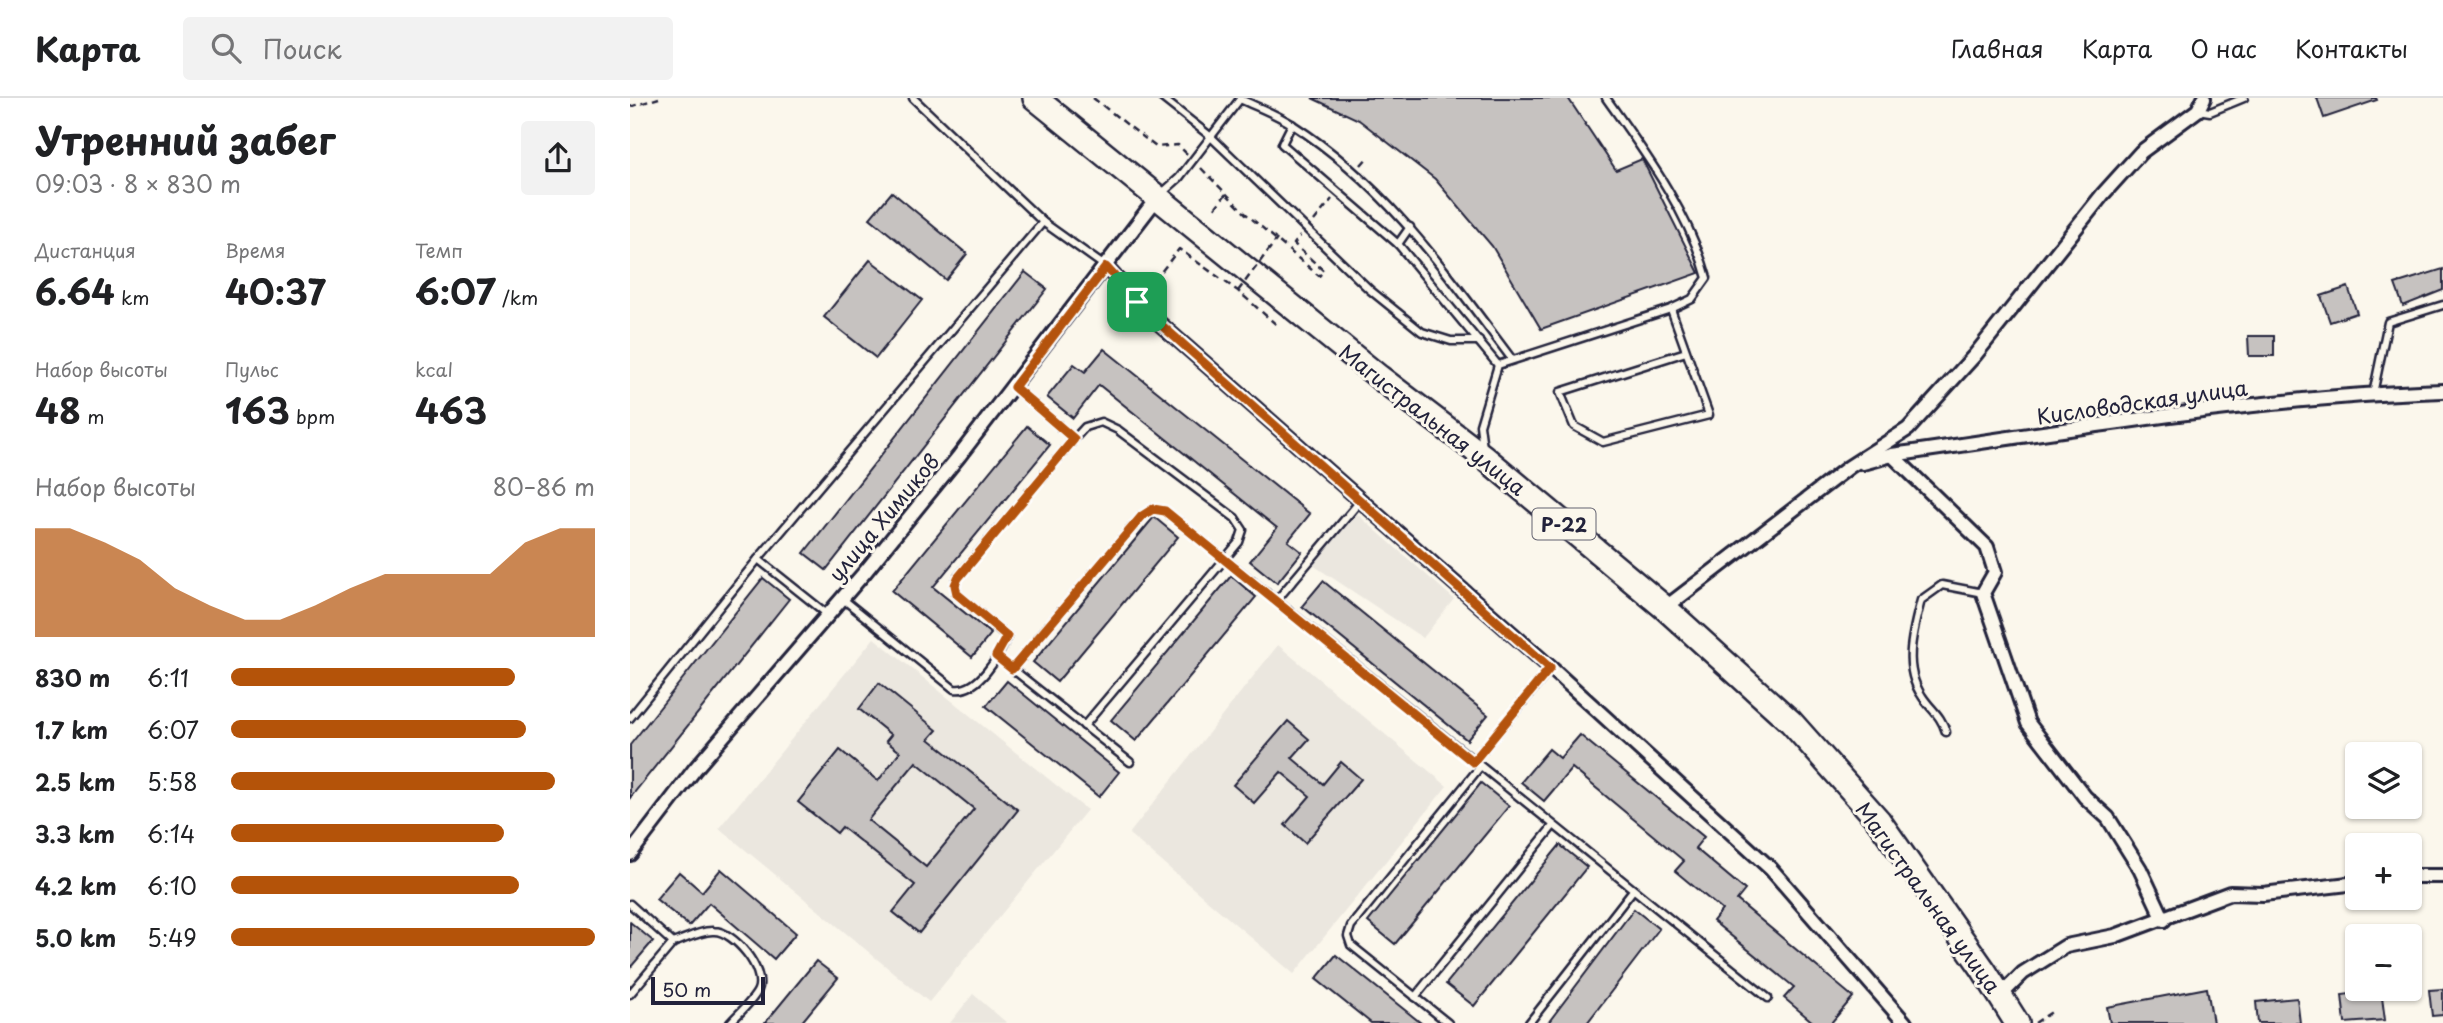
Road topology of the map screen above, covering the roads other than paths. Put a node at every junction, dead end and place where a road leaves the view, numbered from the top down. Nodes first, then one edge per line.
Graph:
1 (913, 98) edge
2 (1035, 98) edge
3 (1162, 98) edge
4 (1606, 98) edge
5 (2244, 98) edge
6 (1238, 99) edge
7 (2201, 104) edge
8 (1292, 124) junction
9 (1210, 136) junction
10 (1157, 198) junction
11 (1043, 222) junction
12 (1410, 227) junction
13 (1398, 244) junction
14 (1106, 267) junction
15 (2443, 305) edge
16 (1671, 309) junction
17 (1479, 341) junction
18 (1686, 352) junction
19 (1511, 359) junction
20 (1499, 365) junction
21 (1014, 387) junction
22 (2443, 391) edge
23 (2373, 394) junction
24 (1074, 439) junction
25 (1892, 455) junction
26 (1484, 457) junction
27 (1849, 467) junction
28 (1362, 500) junction
29 (1224, 558) junction
30 (758, 559) junction
31 (1983, 593) junction
32 (841, 598) junction
33 (1276, 601) junction
34 (1665, 608) junction
35 (827, 614) junction
36 (996, 656) junction
37 (1550, 668) junction
38 (1012, 669) junction
39 (630, 719) edge
40 (1084, 726) junction
41 (1946, 732) dead end
42 (1130, 762) dead end
43 (1473, 762) junction
44 (1479, 768) junction
45 (1553, 826) junction
46 (630, 854) edge
47 (2422, 876) edge
48 (2443, 876) edge
49 (2345, 884) edge
50 (1633, 890) junction
51 (630, 904) edge
52 (2164, 920) junction
53 (673, 943) junction
54 (630, 994) edge
55 (2000, 996) junction
56 (1415, 997) junction
57 (1768, 998) dead end
58 (1900, 1021) edge
59 (730, 1023) edge
60 (1448, 1023) edge
61 (1529, 1023) edge
62 (2017, 1023) edge

1 - 11 lane
2 - 10 highway, Магистральная улица / Р-22
3 - 9 lane
4 - 16 lane
5 - 7 lane
6 - 8 lane
6 - 9 lane
7 - 27 street
8 - 12 lane
8 - 13 lane
9 - 10 lane
9 - 17 lane
10 - 14 street, улица Химиков
10 - 26 highway, Магистральная улица / Р-22
11 - 14 lane
11 - 30 lane
12 - 13 lane
12 - 19 lane
13 - 17 lane
14 - 21 street, улица Химиков
14 - 28 street
15 - 23 lane
16 - 18 lane
16 - 19 lane
17 - 20 lane
18 - 18 lane
19 - 20 lane
20 - 26 lane
21 - 24 lane
21 - 32 street, улица Химиков
22 - 23 street, Кисловодская улица
23 - 25 street, Кисловодская улица
24 - 29 lane
24 - 36 lane
25 - 27 street, Кисловодская улица
25 - 31 street
26 - 34 highway, Магистральная улица / Р-22
27 - 34 street
28 - 33 lane
28 - 37 street
29 - 33 lane
29 - 38 lane
29 - 40 lane
30 - 35 lane
30 - 39 lane
31 - 41 lane
31 - 52 street
32 - 35 street, улица Химиков
32 - 36 lane
33 - 43 lane
34 - 55 highway, Магистральная улица / Р-22
35 - 46 street, улица Химиков
36 - 38 lane
37 - 43 lane
37 - 58 street
38 - 40 lane
40 - 42 lane
43 - 44 lane
44 - 45 lane
44 - 56 lane
45 - 50 lane
45 - 56 lane
47 - 48 street
49 - 52 street
50 - 57 lane
50 - 61 lane
51 - 53 lane
52 - 55 street
53 - 54 lane
53 - 59 lane
55 - 62 highway, Магистральная улица / Р-22
56 - 60 lane

